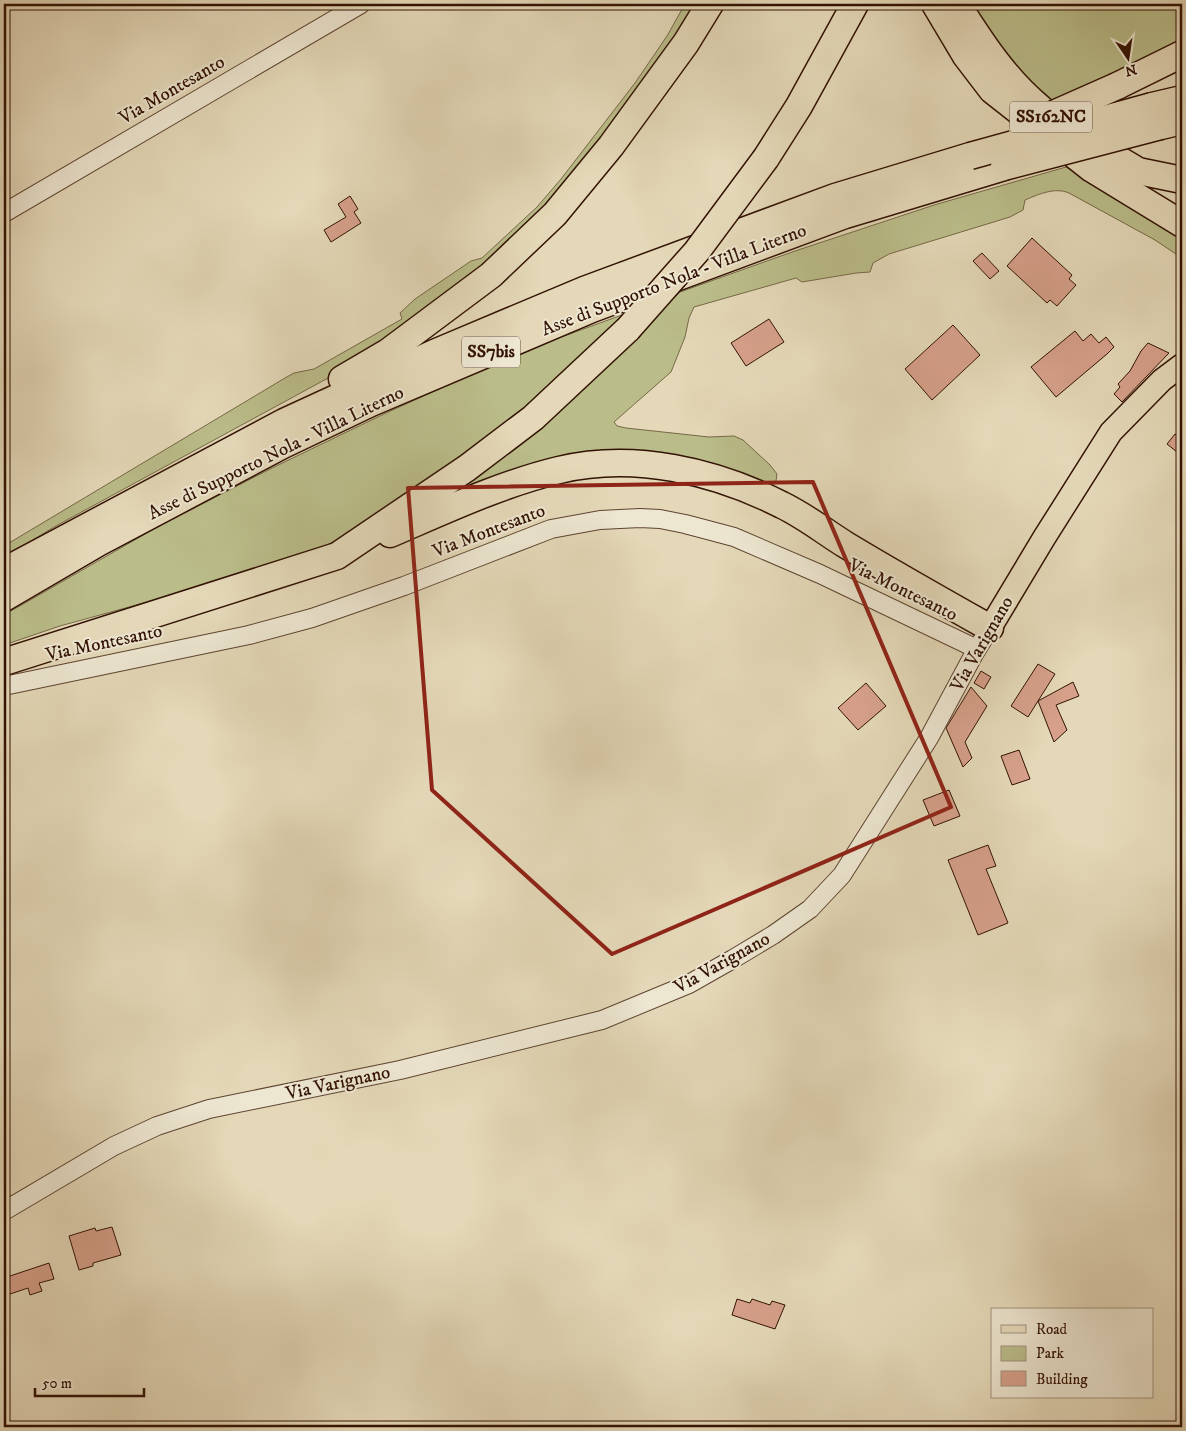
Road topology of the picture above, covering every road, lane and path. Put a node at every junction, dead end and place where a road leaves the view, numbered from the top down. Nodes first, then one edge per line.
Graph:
1 (361, 4) edge
2 (710, 4) edge
3 (935, 4) edge
4 (957, 4) edge
5 (854, 7) edge
6 (1182, 54) edge
7 (1182, 99) edge
8 (1165, 117) edge
9 (970, 156) junction
10 (1182, 180) edge
11 (4, 213) edge
12 (1182, 224) edge
13 (1182, 365) edge
14 (312, 409) junction
15 (336, 556) junction
16 (4, 571) edge
17 (4, 598) edge
18 (983, 639) junction
19 (4, 662) edge
20 (4, 686) edge
21 (4, 1211) edge

1 - 11 street, Via Montesanto
2 - 14 highway
3 - 12 highway
4 - 10 highway, SS162NC
5 - 15 highway, bridge
6 - 9 highway, bridge
7 - 8 highway, Asse di Supporto Nola - Villa Literno / SS7bis
8 - 9 highway, Asse di Supporto Nola - Villa Literno / SS7bis, bridge
8 - 17 highway, Asse di Supporto Nola - Villa Literno / SS7bis, bridge
9 - 14 highway, Asse di Supporto Nola - Villa Literno / SS7bis
13 - 18 main road, Via Varignano
14 - 16 highway, Asse di Supporto Nola - Villa Literno / SS7bis
15 - 18 highway
15 - 19 highway
18 - 20 street, Via Montesanto
18 - 21 street, Via Varignano

